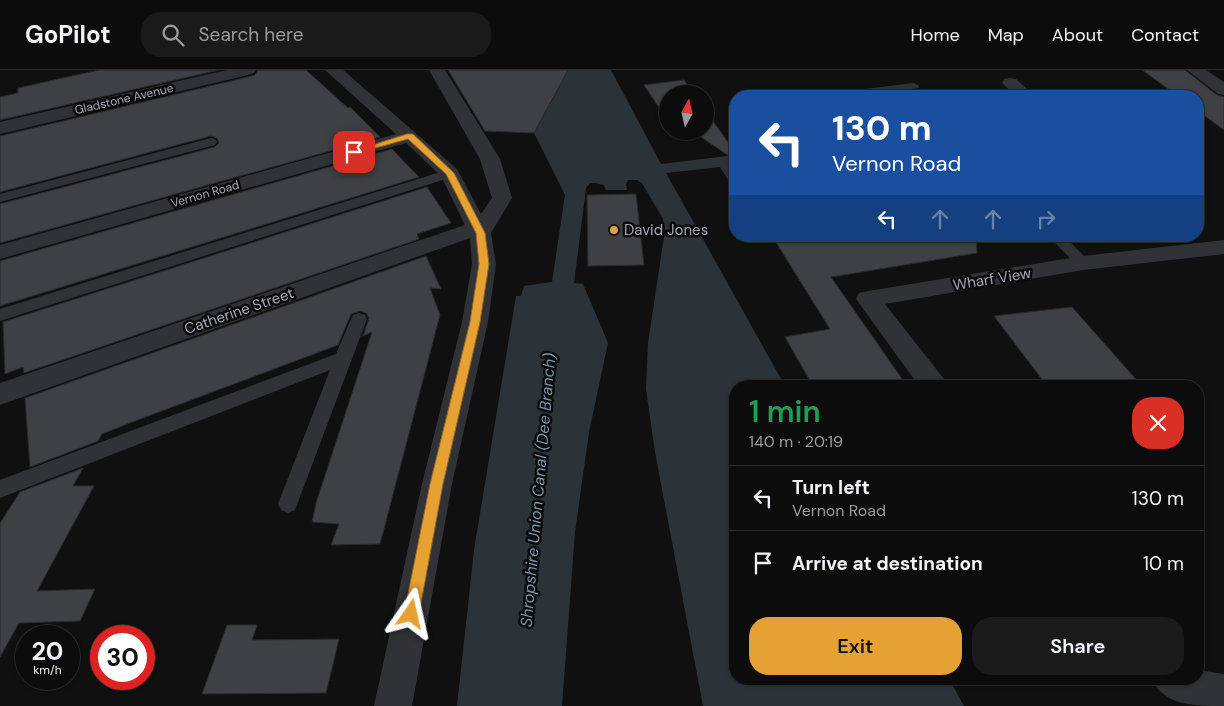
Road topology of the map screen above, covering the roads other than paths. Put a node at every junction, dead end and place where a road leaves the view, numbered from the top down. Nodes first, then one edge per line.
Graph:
1 (248, 70) edge
2 (334, 70) edge
3 (437, 70) edge
4 (1195, 70) edge
5 (1010, 84) dead end
6 (914, 86) dead end
7 (878, 90) edge
8 (1018, 90) edge
9 (1224, 90) edge
10 (0, 128) edge
11 (410, 136) junction
12 (211, 142) dead end
13 (450, 173) junction
14 (0, 198) edge
15 (479, 230) junction
16 (1204, 234) edge
17 (1061, 242) edge
18 (1222, 248) edge
19 (0, 252) edge
20 (1083, 264) junction
21 (0, 315) edge
22 (359, 319) dead end
23 (343, 358) junction
24 (929, 380) edge
25 (0, 394) edge
26 (0, 489) edge
27 (288, 504) dead end
28 (1181, 691) edge
29 (1224, 692) edge
30 (393, 706) edge

1 - 10 street, Gladstone Avenue
2 - 11 street
3 - 15 street
4 - 9 street
5 - 8 street
6 - 7 lane
11 - 13 street
11 - 19 street, Vernon Road
12 - 14 lane
13 - 15 street
13 - 21 lane
15 - 25 street, Catherine Street
15 - 30 street
16 - 18 street
17 - 20 lane
18 - 20 street, Wharf View
20 - 24 street, Wharf View
22 - 23 lane
23 - 26 lane
23 - 27 lane
28 - 29 street

